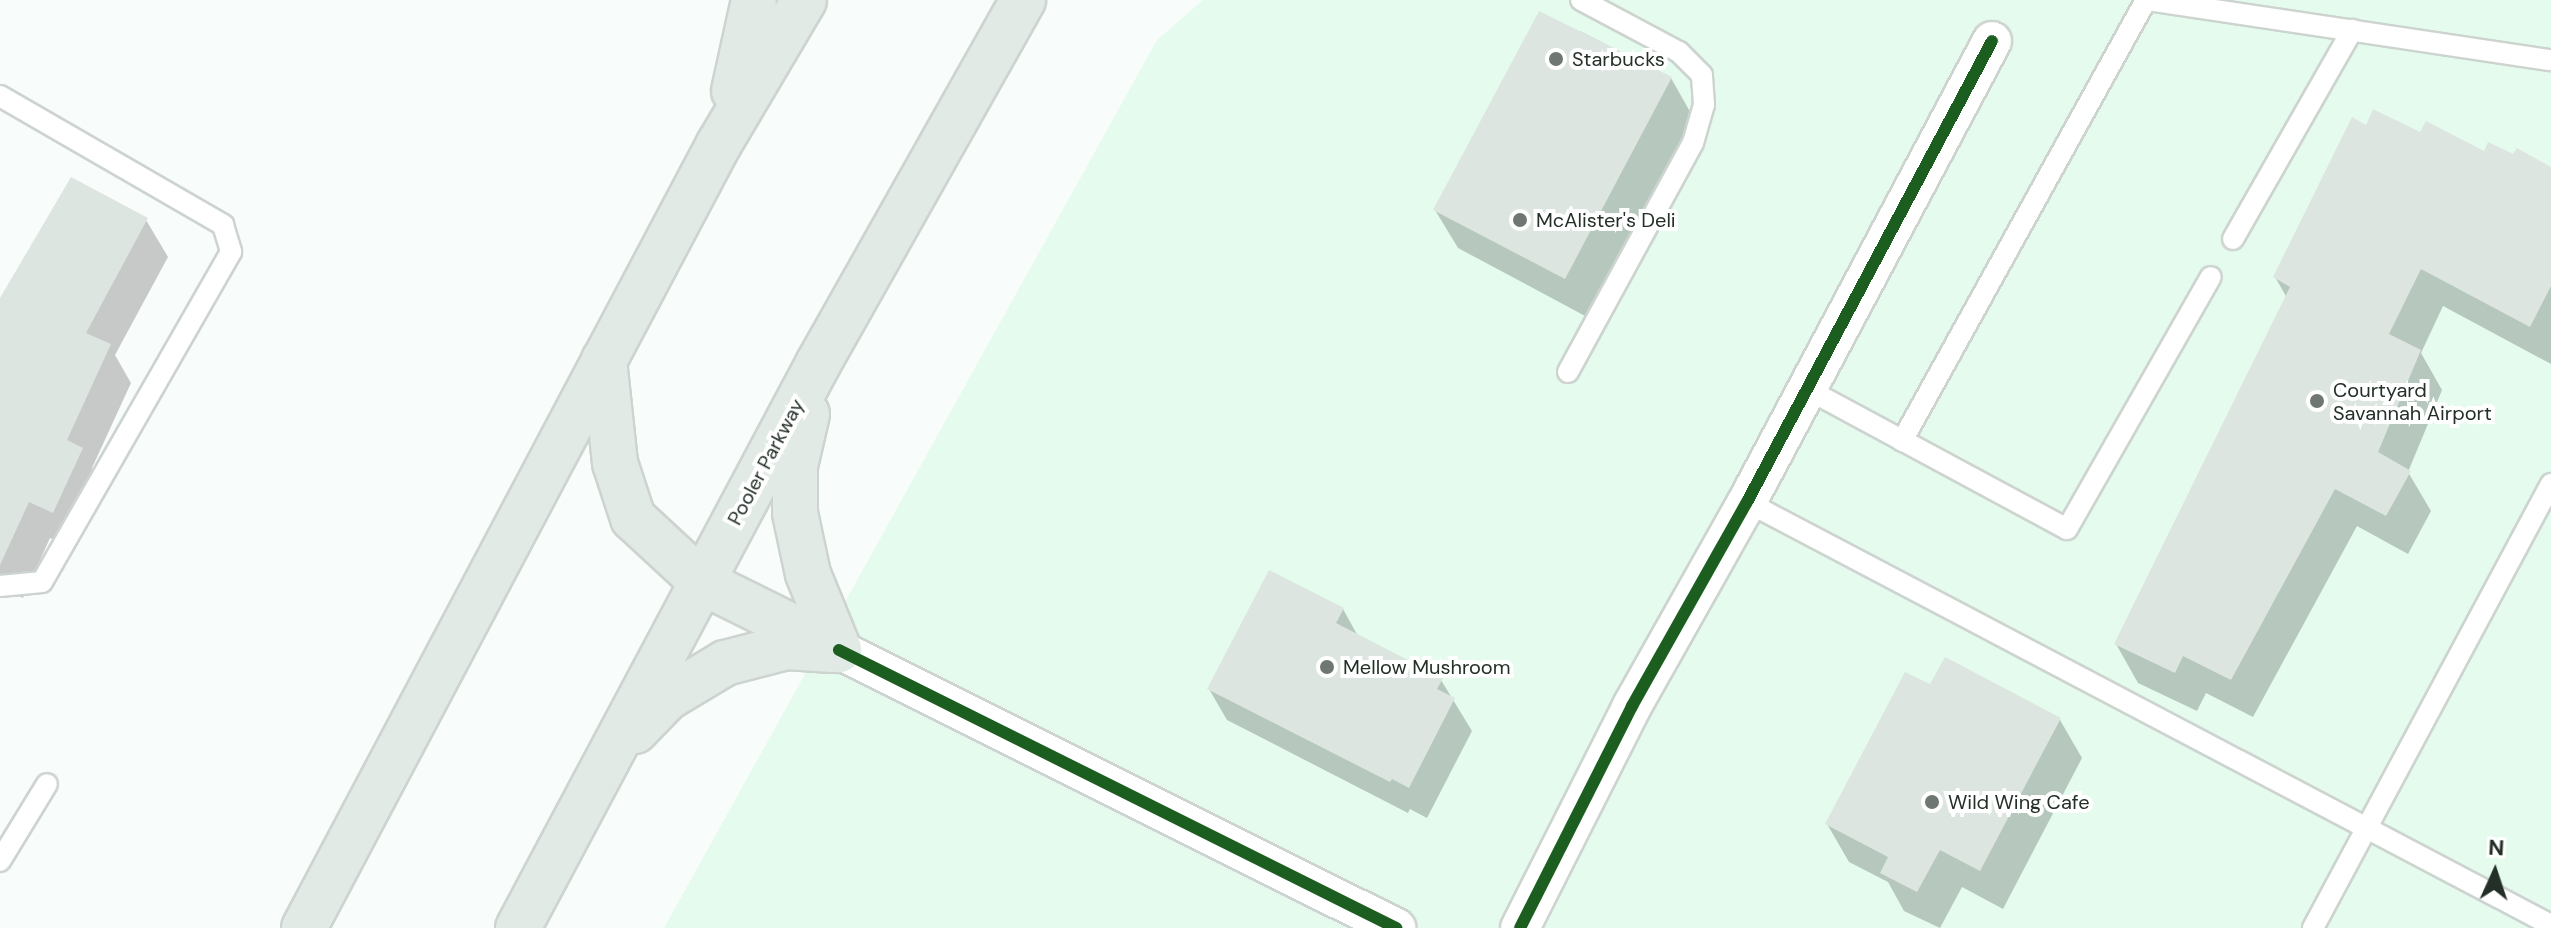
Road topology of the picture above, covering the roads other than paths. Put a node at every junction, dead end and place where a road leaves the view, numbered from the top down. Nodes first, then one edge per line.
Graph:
1 (754, 0) edge
2 (804, 0) edge
3 (1023, 0) edge
4 (1581, 0) edge
5 (2147, 0) edge
6 (2352, 30) junction
7 (1992, 41) dead end
8 (2551, 60) edge
9 (0, 96) edge
10 (719, 144) junction
11 (2233, 239) dead end
12 (2211, 277) dead end
13 (604, 360) junction
14 (818, 364) junction
15 (1568, 372) dead end
16 (1807, 389) junction
17 (1902, 441) junction
18 (2551, 484) edge
19 (1747, 502) junction
20 (702, 582) junction
21 (0, 586) edge
22 (839, 650) junction
23 (608, 759) junction
24 (47, 784) dead end
25 (2364, 827) junction
26 (0, 861) edge
27 (2551, 925) edge
28 (304, 928) edge
29 (518, 928) edge
30 (1396, 928) edge
31 (1520, 928) edge
32 (2313, 928) edge

1 - 10 main road
2 - 10 main road
3 - 14 main road, Pooler Parkway
4 - 15 lane
5 - 6 lane
5 - 17 lane
6 - 8 lane
6 - 11 lane
7 - 16 street
9 - 21 lane
10 - 13 main road
12 - 17 lane
13 - 20 main road
13 - 28 main road
14 - 20 main road, Pooler Parkway
14 - 22 main road
16 - 17 lane
16 - 19 street
18 - 25 lane
19 - 25 lane
19 - 31 street
20 - 22 main road
20 - 23 main road, Pooler Parkway
22 - 23 main road
22 - 30 street
23 - 29 main road, Pooler Parkway
24 - 26 lane
25 - 27 lane
25 - 32 lane

